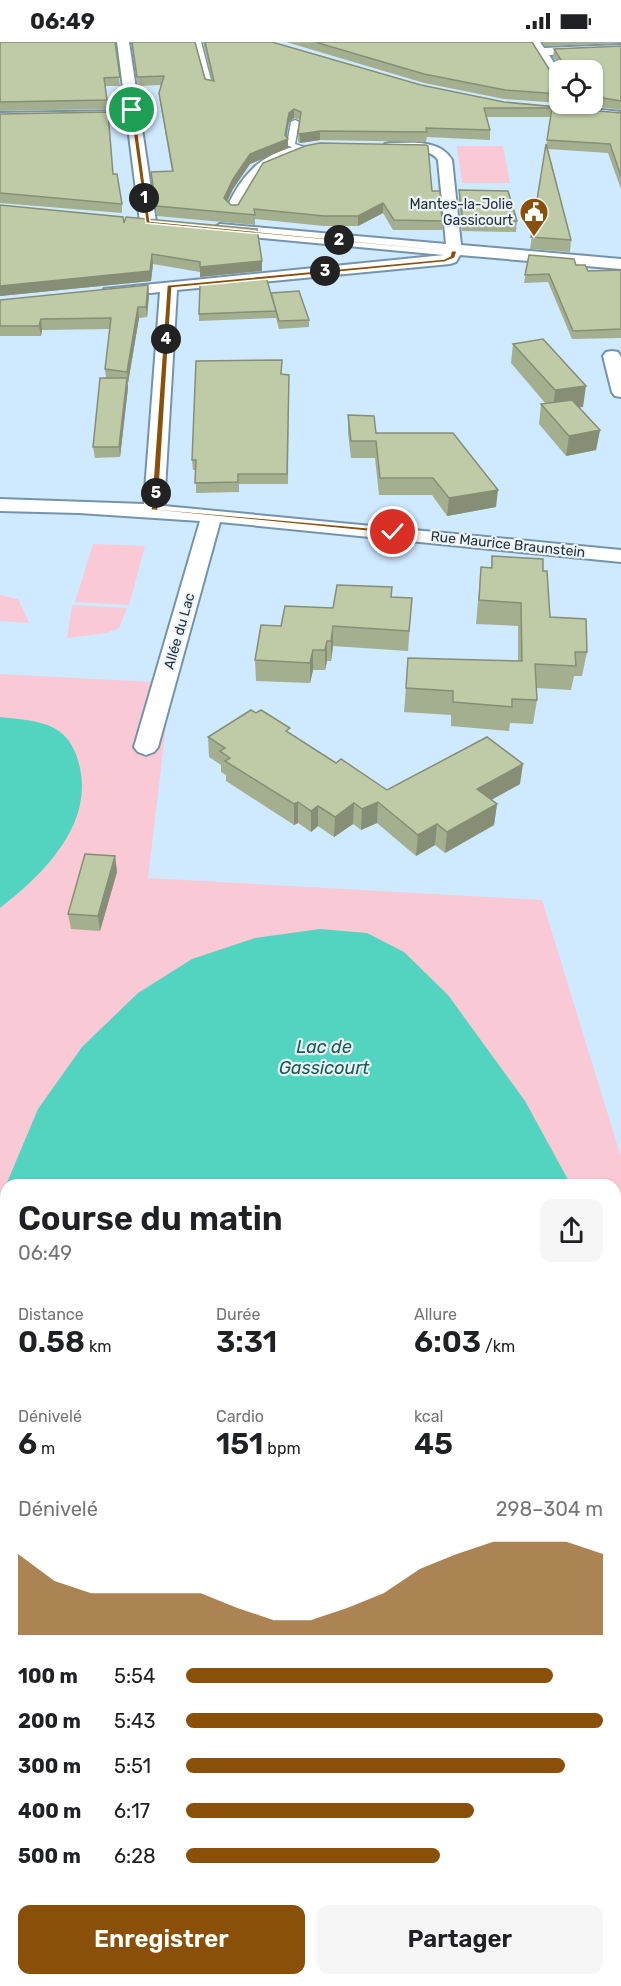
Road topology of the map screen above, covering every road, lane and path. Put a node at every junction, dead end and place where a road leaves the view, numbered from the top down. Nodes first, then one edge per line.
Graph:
1 (123, 42) edge
2 (198, 42) edge
3 (537, 47) edge
4 (621, 49) edge
5 (621, 61) edge
6 (548, 65) joint
7 (211, 87) edge
8 (603, 112) edge
9 (134, 115) junction
10 (621, 116) edge
11 (0, 117) edge
12 (295, 122) edge
13 (320, 146) edge
14 (380, 147) edge
15 (300, 149) junction
16 (228, 218) junction
17 (167, 224) edge
18 (200, 227) edge
19 (454, 251) junction
20 (621, 264) edge
21 (169, 286) junction
22 (90, 294) edge
23 (612, 356) dead end
24 (621, 392) edge
25 (0, 505) edge
26 (154, 510) junction
27 (212, 515) junction
28 (621, 556) edge
29 (146, 747) dead end

1 - 9 street
2 - 7 lane
3 - 4 street
3 - 6 street
5 - 6 street
8 - 10 street
9 - 11 street
9 - 17 street
12 - 15 lane
13 - 15 street
14 - 19 street
15 - 16 street
16 - 18 street
16 - 19 street
19 - 20 street
19 - 21 street
21 - 22 street
21 - 26 street
23 - 24 street
25 - 26 street, Rue Maurice Braunstein
26 - 27 street, Rue Maurice Braunstein
27 - 28 street, Rue Maurice Braunstein
27 - 29 street, Allée du Lac

